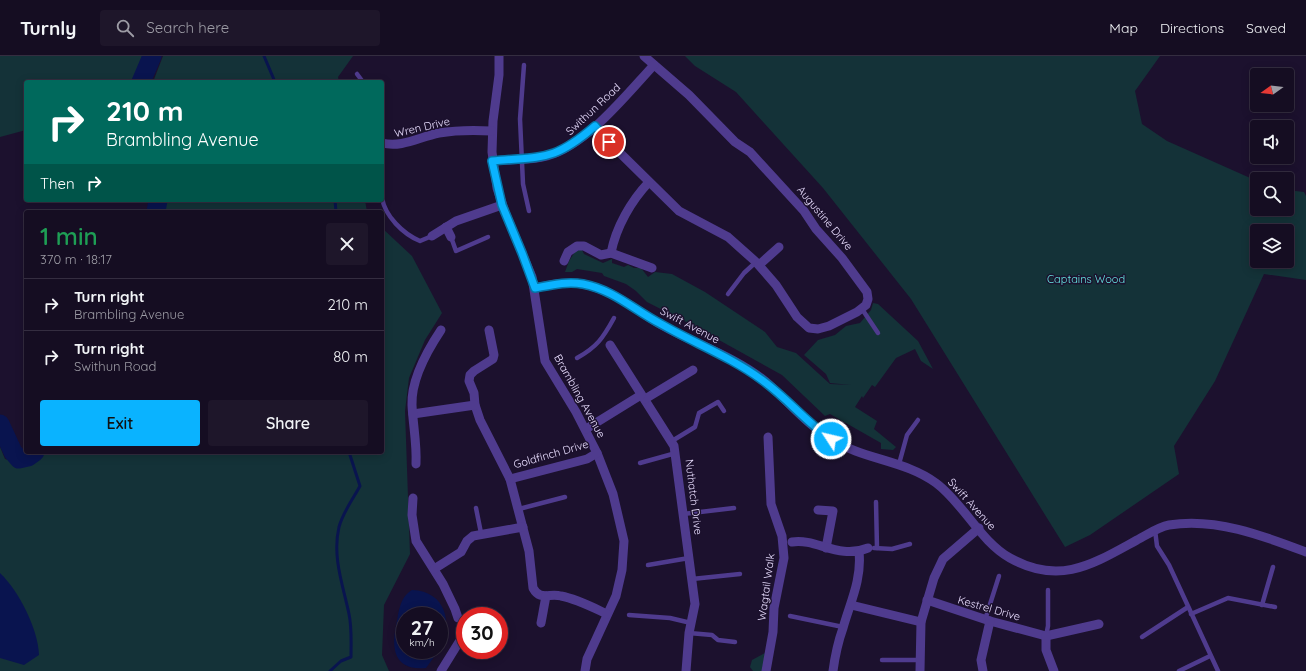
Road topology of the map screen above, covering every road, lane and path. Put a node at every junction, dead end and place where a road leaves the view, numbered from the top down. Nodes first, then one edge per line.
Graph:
1 (499, 56) edge
2 (644, 56) edge
3 (524, 65) dead end
4 (654, 65) junction
5 (357, 74) dead end
6 (362, 80) edge
7 (595, 126) junction
8 (492, 131) junction
9 (384, 144) edge
10 (522, 159) junction
11 (492, 161) junction
12 (649, 182) junction
13 (383, 202) edge
14 (502, 205) junction
15 (529, 211) dead end
16 (446, 227) junction
17 (432, 236) joint
18 (451, 237) joint
19 (488, 237) dead end
20 (779, 246) dead end
21 (610, 253) junction
22 (564, 261) dead end
23 (758, 263) junction
24 (652, 268) dead end
25 (535, 288) junction
26 (728, 294) dead end
27 (862, 309) junction
28 (614, 318) dead end
29 (441, 330) dead end
30 (489, 330) dead end
31 (878, 334) dead end
32 (603, 338) junction
33 (610, 345) joint
34 (577, 358) dead end
35 (692, 370) dead end
36 (643, 397) junction
37 (475, 405) junction
38 (724, 411) dead end
39 (413, 414) junction
40 (918, 420) dead end
41 (586, 429) junction
42 (768, 437) dead end
43 (672, 441) junction
44 (598, 453) junction
45 (676, 453) junction
46 (640, 463) dead end
47 (416, 464) dead end
48 (899, 464) junction
49 (510, 478) junction
50 (565, 497) dead end
51 (413, 498) dead end
52 (876, 502) dead end
53 (476, 508) dead end
54 (734, 508) dead end
55 (519, 509) junction
56 (818, 510) dead end
57 (683, 514) junction
58 (522, 527) junction
59 (979, 528) junction
60 (1155, 530) junction
61 (481, 533) junction
62 (792, 542) dead end
63 (910, 544) dead end
64 (826, 548) junction
65 (872, 548) junction
66 (859, 552) junction
67 (1306, 552) edge
68 (689, 558) junction
69 (648, 565) dead end
70 (1273, 567) dead end
71 (434, 570) junction
72 (740, 574) dead end
73 (999, 576) dead end
74 (692, 579) junction
75 (1048, 590) dead end
76 (546, 596) junction
77 (927, 600) junction
78 (851, 605) junction
79 (1262, 605) junction
80 (1188, 607) junction
81 (1275, 607) dead end
82 (456, 613) edge
83 (608, 614) junction
84 (1191, 614) junction
85 (629, 615) dead end
86 (790, 616) dead end
87 (987, 621) junction
88 (921, 622) junction
89 (541, 623) dead end
90 (691, 623) junction
91 (1099, 624) dead end
92 (843, 627) junction
93 (689, 633) junction
94 (1046, 636) junction
95 (1142, 637) dead end
96 (735, 642) dead end
97 (456, 647) edge
98 (1210, 656) junction
99 (882, 660) dead end
100 (920, 660) junction
101 (441, 671) edge
102 (585, 671) edge
103 (686, 671) edge
104 (766, 671) edge
105 (832, 671) edge
106 (920, 671) edge
107 (983, 671) edge
108 (1054, 671) edge
109 (1179, 671) edge
110 (1218, 671) edge

1 - 8 street, Brambling Avenue
2 - 4 street, Augustine Drive
3 - 10 lane
4 - 7 street, Swithun Road
4 - 27 street, Augustine Drive
5 - 6 lane
7 - 10 street, Swithun Road
7 - 12 street
8 - 9 street, Wren Drive
8 - 11 street, Brambling Avenue
10 - 11 street, Swithun Road
10 - 15 lane
11 - 14 street, Brambling Avenue
12 - 21 street
12 - 23 street
13 - 17 lane
14 - 16 street
14 - 25 street, Brambling Avenue
16 - 17 street
16 - 18 street
18 - 19 lane
20 - 23 street
21 - 22 street
21 - 24 street
23 - 26 lane
23 - 27 street
25 - 41 street, Brambling Avenue
25 - 48 street, Swift Avenue
27 - 31 lane
28 - 32 lane
29 - 39 street
30 - 37 street, Goldfinch Drive
32 - 33 lane
32 - 34 lane
33 - 36 street, Nuthatch Drive
35 - 36 street
36 - 41 street
36 - 43 street, Nuthatch Drive
37 - 39 street
37 - 49 street, Goldfinch Drive
38 - 43 lane
39 - 47 street
40 - 48 lane
41 - 44 street, Brambling Avenue
42 - 104 street, Wagtail Walk
43 - 45 street, Nuthatch Drive
44 - 49 street, Goldfinch Drive
44 - 83 street, Brambling Avenue
45 - 46 lane
45 - 57 street, Nuthatch Drive
48 - 59 street, Swift Avenue
49 - 55 street, Goldfinch Drive
50 - 55 lane
51 - 71 street
52 - 65 lane
53 - 61 lane
54 - 57 lane
55 - 58 street, Goldfinch Drive
56 - 64 street
57 - 68 street, Nuthatch Drive
58 - 61 street
58 - 76 street, Goldfinch Drive
59 - 60 street, Swift Avenue
59 - 77 street
60 - 67 street, Swift Avenue
60 - 80 lane
61 - 71 street
62 - 64 street
63 - 65 lane
64 - 66 street
65 - 66 street
66 - 78 street
68 - 69 lane
68 - 74 street, Nuthatch Drive
70 - 79 lane
71 - 82 street
72 - 74 lane
73 - 87 lane
74 - 90 street, Nuthatch Drive
75 - 94 lane
76 - 83 street
76 - 89 street
77 - 87 street, Kestrel Drive
77 - 88 street
78 - 88 street
78 - 92 street
79 - 81 lane
79 - 84 lane
80 - 84 lane
80 - 95 lane
83 - 102 street, Brambling Avenue
84 - 98 lane
85 - 90 lane
86 - 92 lane
87 - 94 street, Kestrel Drive
87 - 107 street
88 - 100 street
90 - 93 street, Nuthatch Drive
91 - 94 street
92 - 105 street
93 - 96 lane
93 - 103 street, Nuthatch Drive
94 - 108 street
97 - 101 street
98 - 109 lane
98 - 110 lane
99 - 100 lane
100 - 106 street

